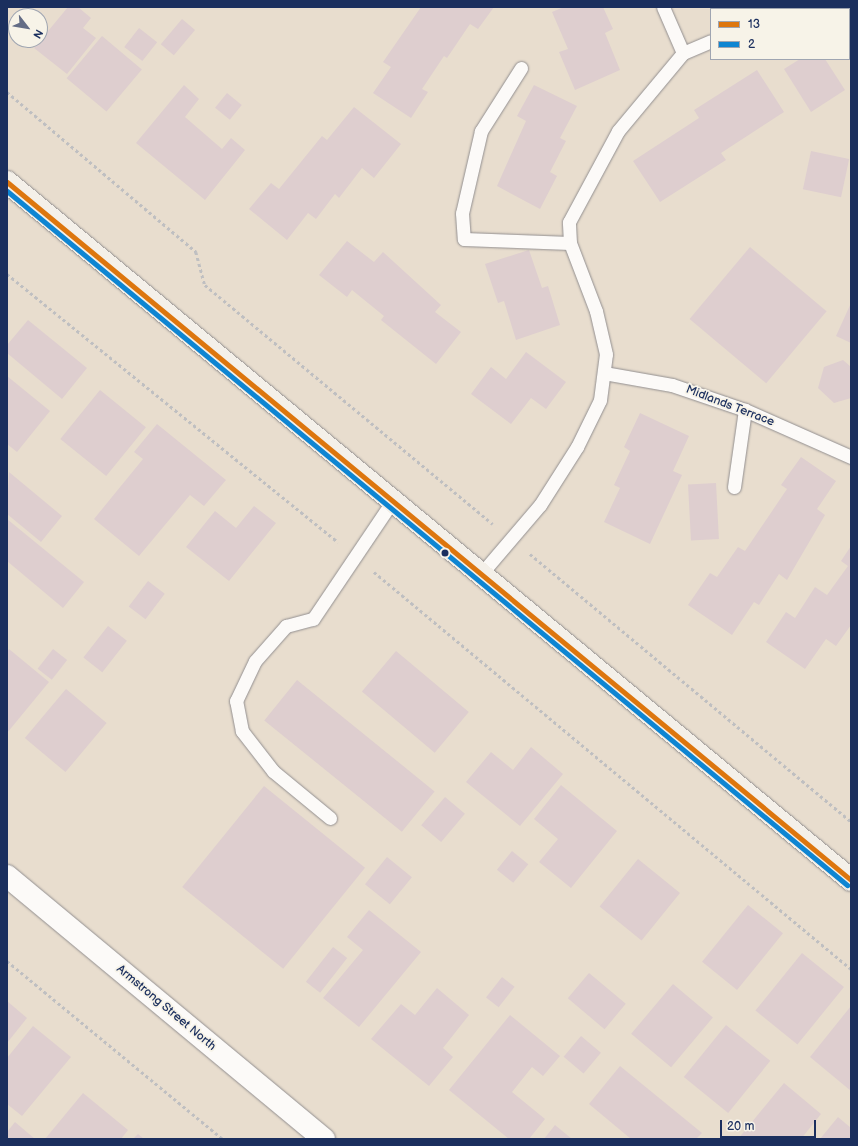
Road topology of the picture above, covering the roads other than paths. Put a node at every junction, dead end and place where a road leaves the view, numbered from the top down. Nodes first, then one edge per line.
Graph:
1 (663, 7) edge
2 (710, 41) edge
3 (683, 53) junction
4 (521, 68) dead end
5 (7, 182) edge
6 (570, 243) junction
7 (604, 373) junction
8 (745, 410) junction
9 (851, 457) edge
10 (734, 487) dead end
11 (392, 502) junction
12 (481, 574) junction
13 (330, 818) dead end
14 (7, 876) edge
15 (851, 880) edge
16 (324, 1139) edge

1 - 3 lane
2 - 3 lane
3 - 6 lane
4 - 6 lane
5 - 11 main road
6 - 7 lane
7 - 8 lane, Midlands Terrace
7 - 12 lane
8 - 9 lane, Midlands Terrace
8 - 10 lane
11 - 12 main road
11 - 13 lane
12 - 15 main road
14 - 16 street, Armstrong Street North

